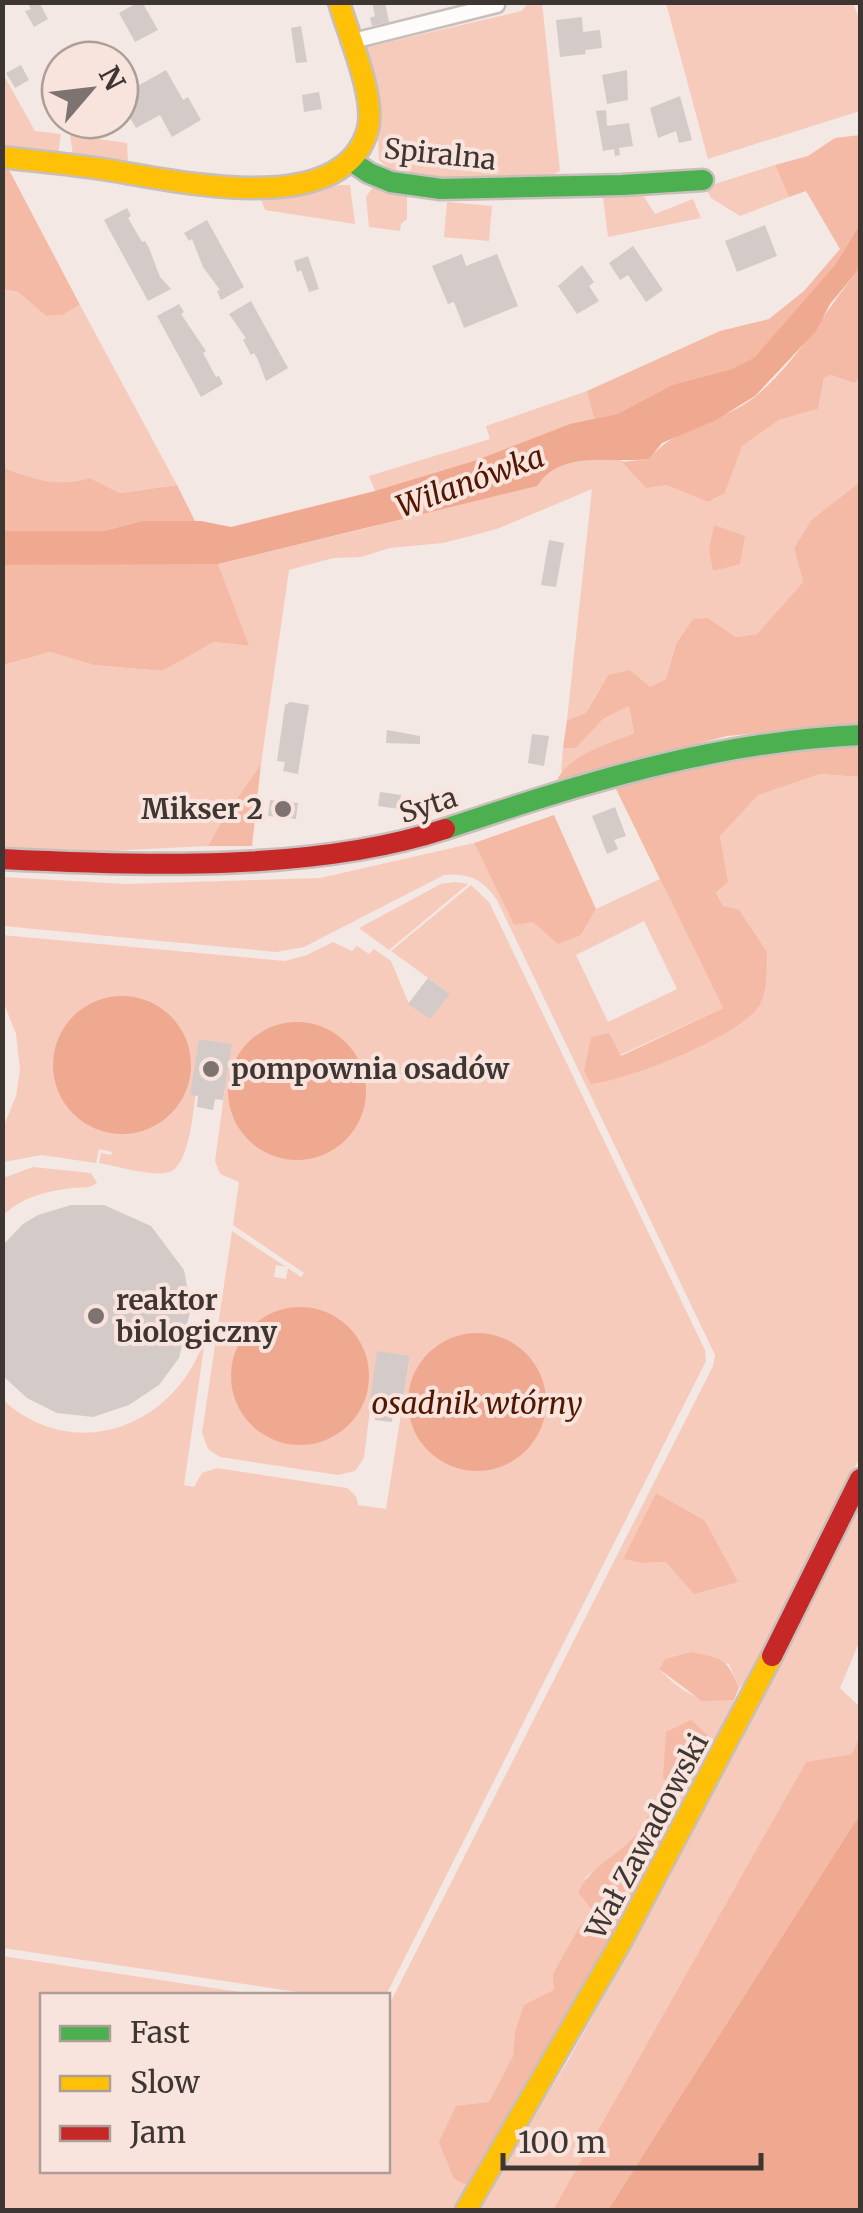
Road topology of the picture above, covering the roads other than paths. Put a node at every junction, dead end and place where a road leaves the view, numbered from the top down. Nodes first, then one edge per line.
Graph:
1 (339, 2) edge
2 (497, 6) dead end
3 (349, 42) junction
4 (2, 157) edge
5 (351, 162) junction
6 (704, 180) dead end
7 (860, 735) edge
8 (2, 860) edge
9 (860, 1478) edge
10 (466, 2210) edge

1 - 3 street
2 - 3 street
3 - 5 street
4 - 5 street, Spiralna
5 - 6 street, Spiralna
7 - 8 street, Syta
9 - 10 street, Wał Zawadowski

